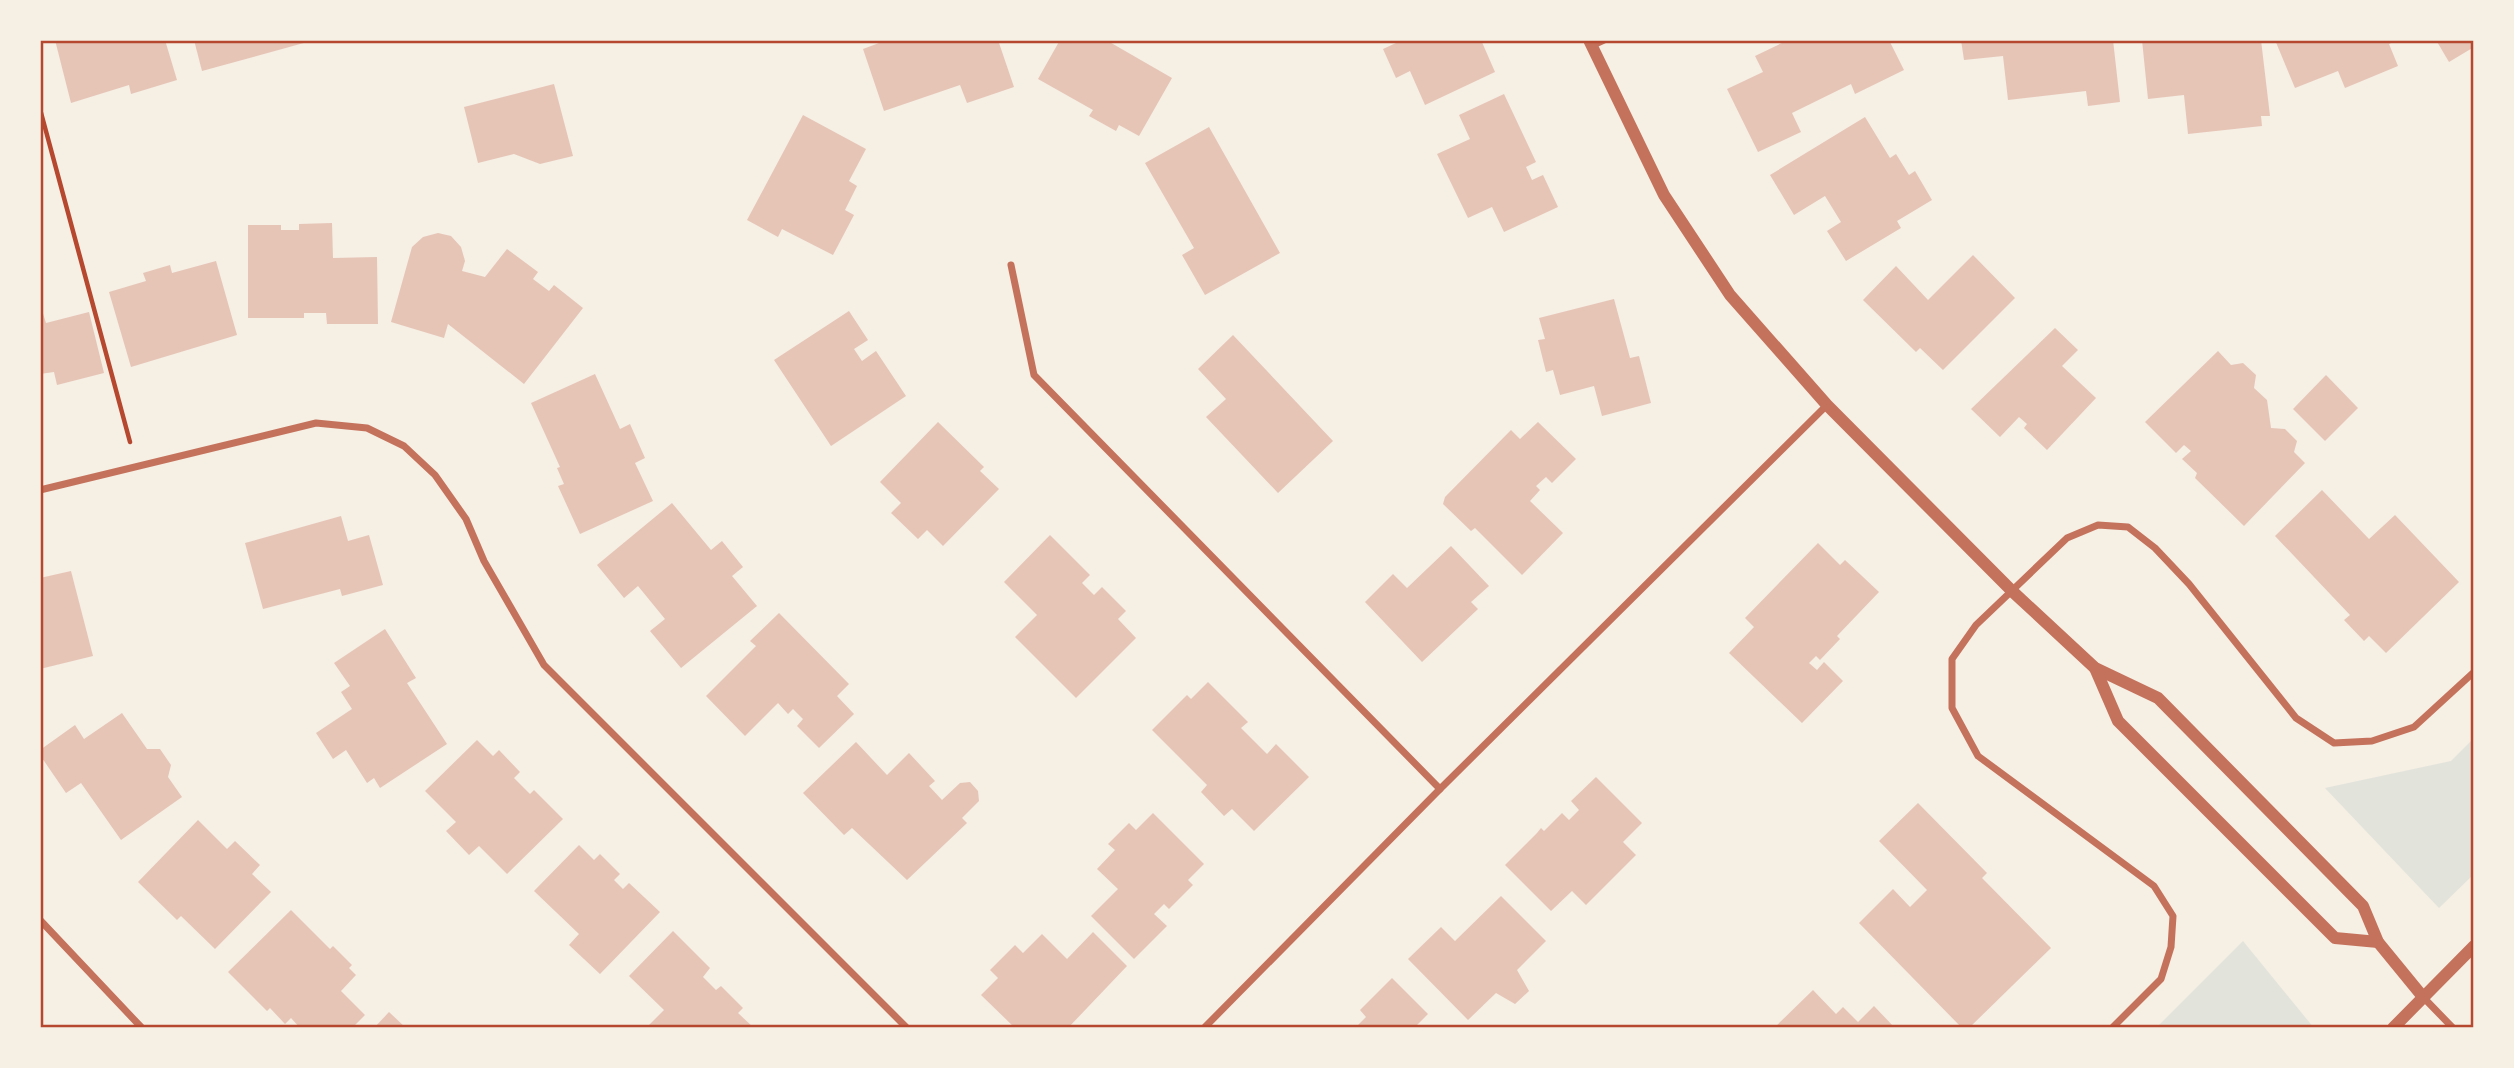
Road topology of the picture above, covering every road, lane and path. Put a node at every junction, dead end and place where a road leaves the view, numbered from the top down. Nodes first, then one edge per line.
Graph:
1 (1604, 40) edge
2 (1590, 43) edge
3 (40, 109) edge
4 (1011, 265) dead end
5 (1827, 405) junction
6 (138, 468) junction
7 (40, 490) edge
8 (2012, 591) junction
9 (2095, 668) junction
10 (2474, 672) edge
11 (1440, 789) junction
12 (40, 920) edge
13 (2378, 942) junction
14 (2474, 947) edge
15 (2423, 997) junction
16 (142, 1028) edge
17 (907, 1028) edge
18 (1205, 1028) edge
19 (2112, 1028) edge
20 (2393, 1028) edge
21 (2453, 1028) edge

1 - 2 street
2 - 5 street
3 - 6 path
4 - 11 street
5 - 8 street
5 - 11 street
6 - 7 street
6 - 17 street
8 - 9 street
8 - 10 street
8 - 19 street
9 - 13 street
9 - 13 street
11 - 18 street
12 - 16 street
13 - 15 street
14 - 15 street
15 - 20 street
15 - 21 street

